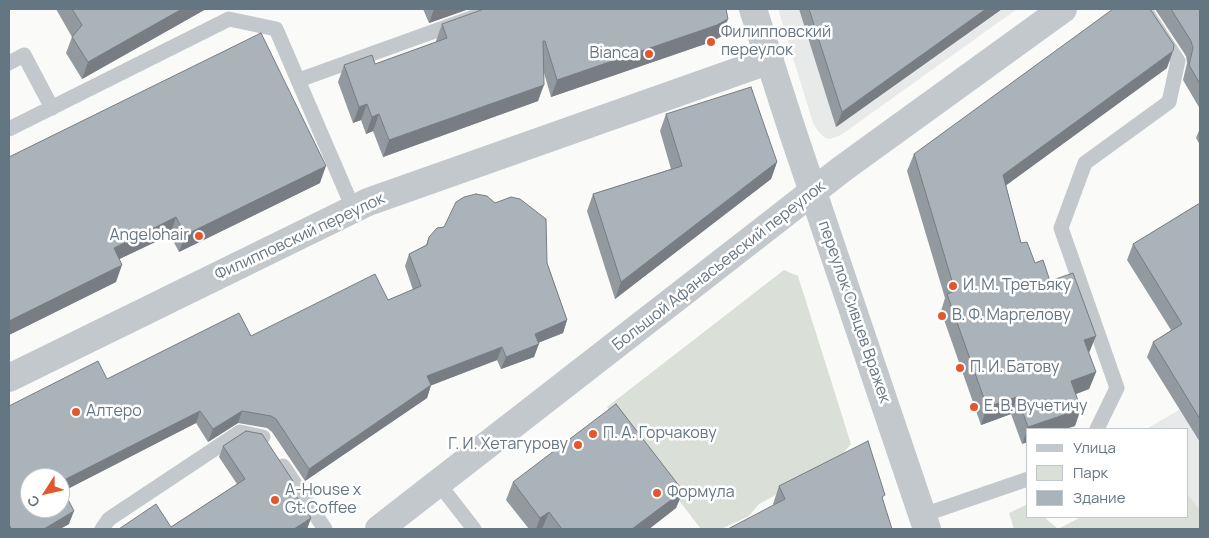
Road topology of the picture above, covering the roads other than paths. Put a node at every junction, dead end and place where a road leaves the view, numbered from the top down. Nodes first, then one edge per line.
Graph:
1 (496, 9) edge
2 (753, 9) edge
3 (1063, 9) edge
4 (1144, 9) edge
5 (770, 60) junction
6 (9, 63) edge
7 (299, 80) junction
8 (52, 108) junction
9 (9, 129) edge
10 (814, 191) junction
11 (353, 208) junction
12 (9, 378) edge
13 (1097, 428) edge
14 (1026, 480) edge
15 (439, 484) junction
16 (925, 522) edge
17 (102, 529) edge
18 (325, 529) edge
19 (380, 529) edge
20 (474, 529) edge

1 - 7 lane
2 - 5 street, переулок Сивцев Вражек
3 - 10 street, Большой Афанасьевский переулок
4 - 13 lane
5 - 10 street, переулок Сивцев Вражек
5 - 11 street, Филипповский переулок
6 - 8 lane
7 - 8 lane
7 - 11 lane
8 - 9 lane
10 - 15 street, Большой Афанасьевский переулок
10 - 16 street, переулок Сивцев Вражек
11 - 12 street, Филипповский переулок
14 - 16 lane
15 - 19 street, Большой Афанасьевский переулок
15 - 20 lane
17 - 18 lane

